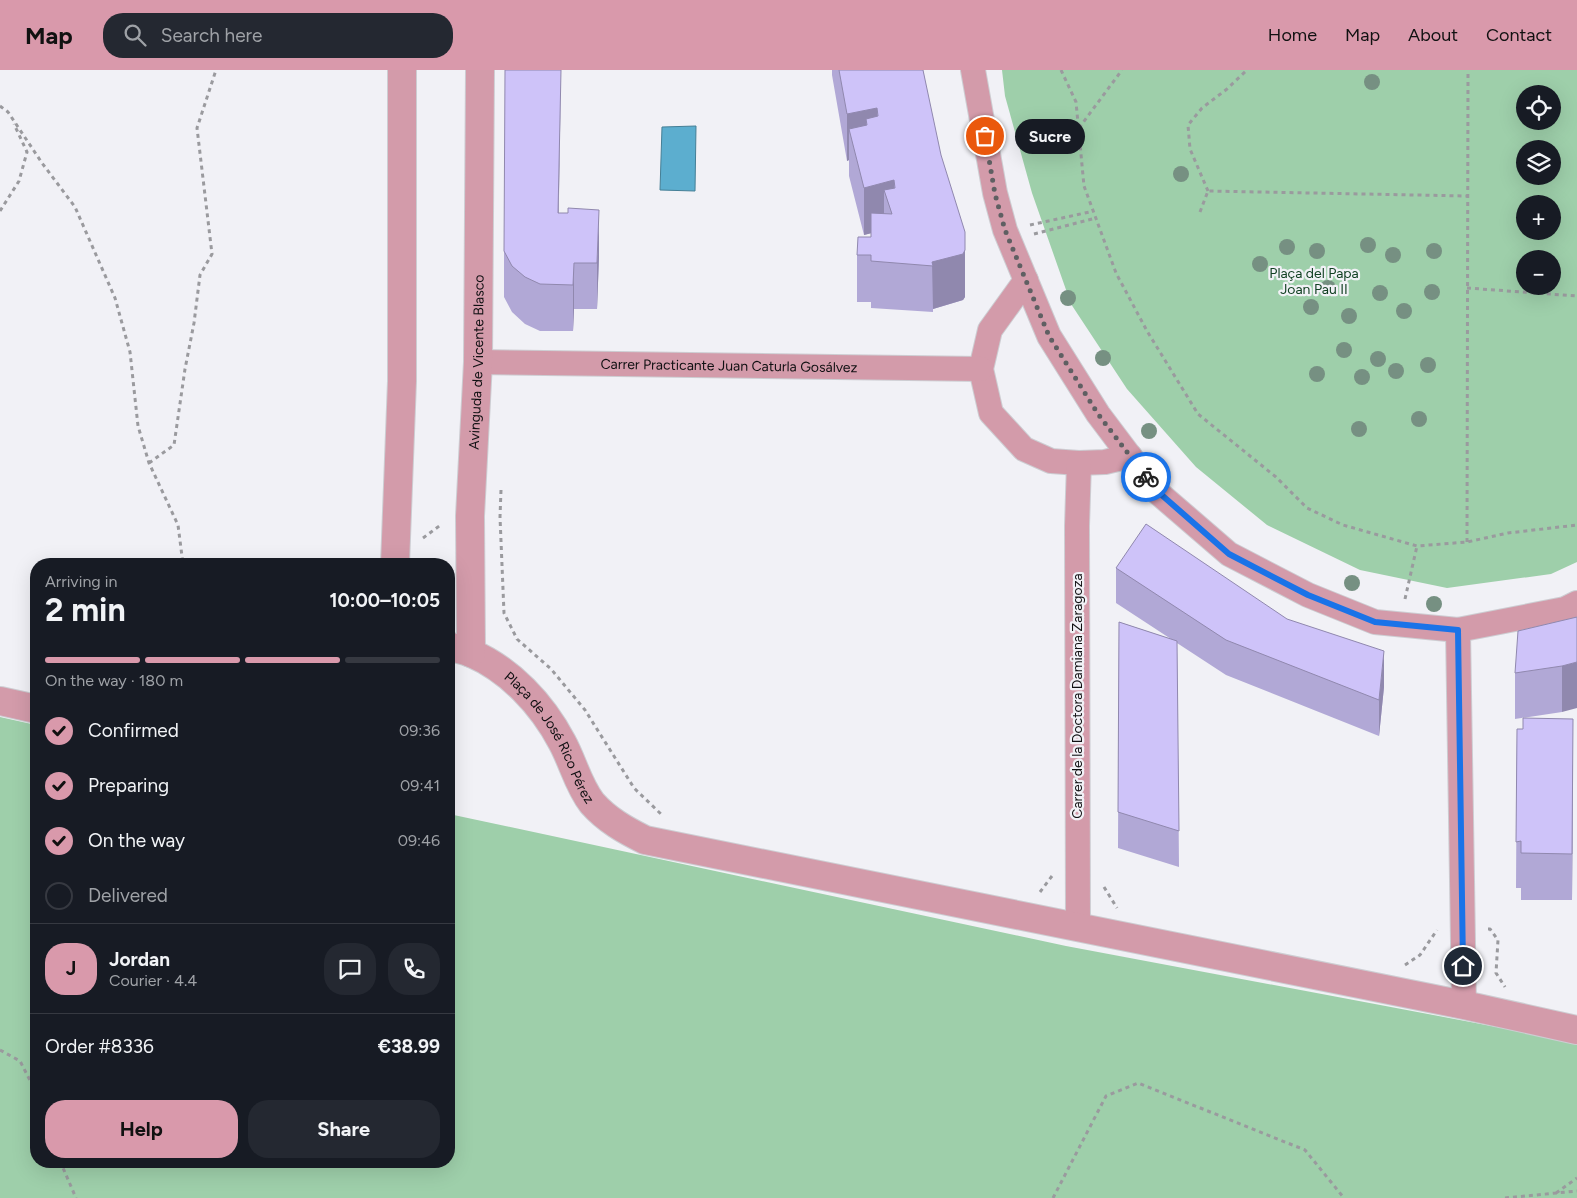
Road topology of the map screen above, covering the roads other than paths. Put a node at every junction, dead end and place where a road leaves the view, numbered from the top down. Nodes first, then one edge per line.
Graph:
1 (402, 70) edge
2 (480, 70) edge
3 (973, 70) edge
4 (1026, 280) junction
5 (478, 362) junction
6 (982, 369) junction
7 (1130, 456) junction
8 (1079, 463) junction
9 (396, 555) edge
10 (1577, 603) edge
11 (1458, 630) junction
12 (460, 650) edge
13 (0, 701) edge
14 (30, 708) edge
15 (1078, 928) junction
16 (1464, 1005) junction
17 (1577, 1030) edge

1 - 9 street
2 - 5 street, Avinguda de Vicente Blasco
3 - 4 street
4 - 6 street
4 - 7 street
5 - 6 street, Carrer Practicante Juan Caturla Gosálvez
5 - 12 street, Avinguda de Vicente Blasco
6 - 8 street
7 - 8 street
7 - 11 street
8 - 15 street, Carrer de la Doctora Damiana Zaragoza
10 - 11 street
11 - 16 street
12 - 15 street, Plaça de José Rico Pérez
13 - 14 street
15 - 16 street, Plaça de José Rico Pérez
16 - 17 street, Plaça de José Rico Pérez

